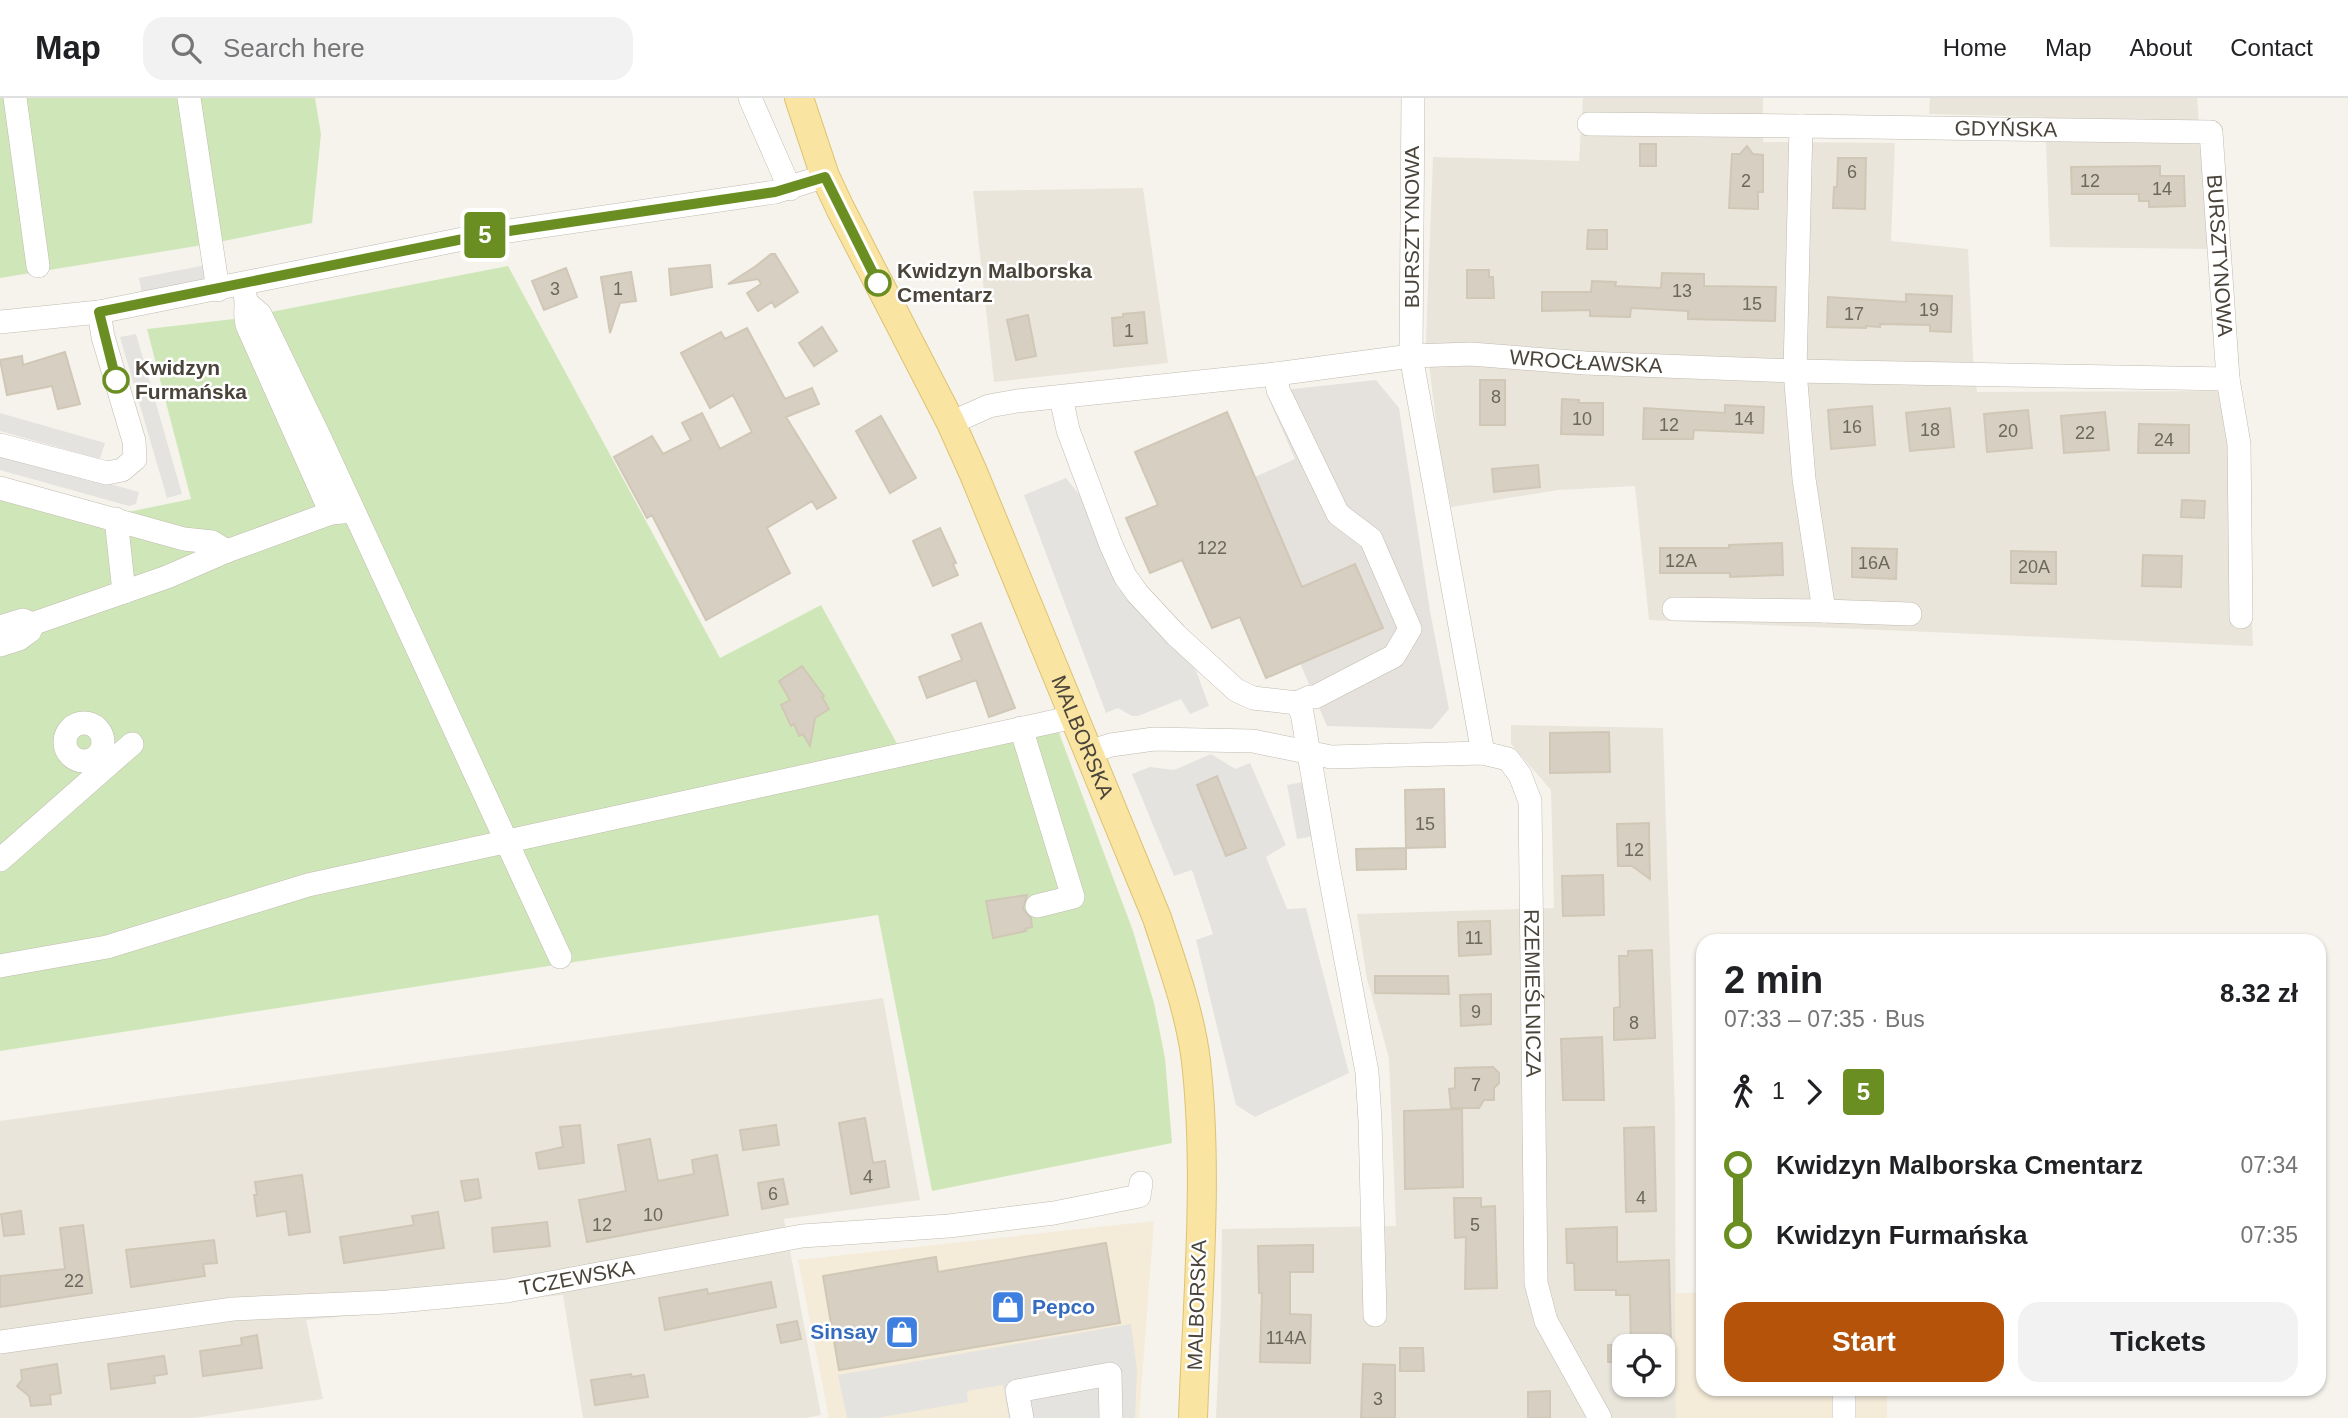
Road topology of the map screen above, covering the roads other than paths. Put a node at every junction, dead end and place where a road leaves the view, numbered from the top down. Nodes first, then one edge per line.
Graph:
1 (15, 98) edge
2 (189, 98) edge
3 (750, 98) edge
4 (799, 98) edge
5 (1413, 98) edge
6 (1589, 124) dead end
7 (1801, 126) junction
8 (2211, 132) joint
9 (825, 177) junction
10 (790, 188) junction
11 (38, 266) dead end
12 (218, 290) junction
13 (245, 294) junction
14 (99, 312) junction
15 (0, 322) edge
16 (1411, 356) junction
17 (1795, 371) junction
18 (1276, 374) junction
19 (2228, 379) junction
20 (1060, 397) junction
21 (951, 423) junction
22 (0, 445) edge
23 (0, 488) edge
24 (342, 512) junction
25 (116, 519) junction
26 (228, 551) junction
27 (124, 592) junction
28 (1674, 609) dead end
29 (1824, 611) junction
30 (1910, 614) dead end
31 (2241, 617) dead end
32 (32, 624) junction
33 (0, 627) edge
34 (0, 645) edge
35 (1297, 703) junction
36 (1074, 717) junction
37 (1021, 728) junction
38 (132, 744) dead end
39 (1089, 752) junction
40 (1483, 752) junction
41 (1311, 754) junction
42 (508, 840) junction
43 (0, 860) edge
44 (1037, 906) dead end
45 (560, 957) dead end
46 (0, 966) edge
47 (1141, 1183) dead end
48 (1375, 1315) dead end
49 (0, 1342) edge
50 (1844, 1396) edge
51 (1022, 1418) edge
52 (1111, 1418) edge
53 (1193, 1418) edge
54 (1600, 1418) edge
55 (1844, 1418) edge

1 - 11 street
2 - 12 street
3 - 10 street
4 - 9 main road, MALBORSKA
5 - 16 street, BURSZTYNOWA
6 - 7 street, GDYŃSKA
7 - 8 street, GDYŃSKA
7 - 17 street
8 - 19 street, BURSZTYNOWA
9 - 10 street
9 - 21 main road, MALBORSKA
10 - 13 street
12 - 13 street
12 - 14 street
13 - 24 street
14 - 15 street
14 - 22 street
16 - 17 street, WROCŁAWSKA
16 - 18 street, WROCŁAWSKA
16 - 40 street, BURSZTYNOWA
17 - 19 street, WROCŁAWSKA
17 - 29 street
18 - 20 street, WROCŁAWSKA
18 - 35 street
19 - 31 street, BURSZTYNOWA
20 - 21 street, WROCŁAWSKA
20 - 35 street
21 - 36 main road, MALBORSKA
23 - 25 street
24 - 26 street
24 - 42 street
25 - 26 street
25 - 27 street
26 - 27 street
27 - 32 street
28 - 29 street
29 - 30 street
32 - 33 street
32 - 34 street
35 - 41 street
36 - 37 street
36 - 39 main road, MALBORSKA
37 - 42 street
37 - 44 street
38 - 43 street
39 - 41 street, RZEMIEŚLNICZA
39 - 53 main road, MALBORSKA
40 - 41 street, RZEMIEŚLNICZA
40 - 54 street, RZEMIEŚLNICZA
41 - 48 street
42 - 45 street
42 - 46 street
47 - 49 street, TCZEWSKA
50 - 55 street
51 - 52 street

